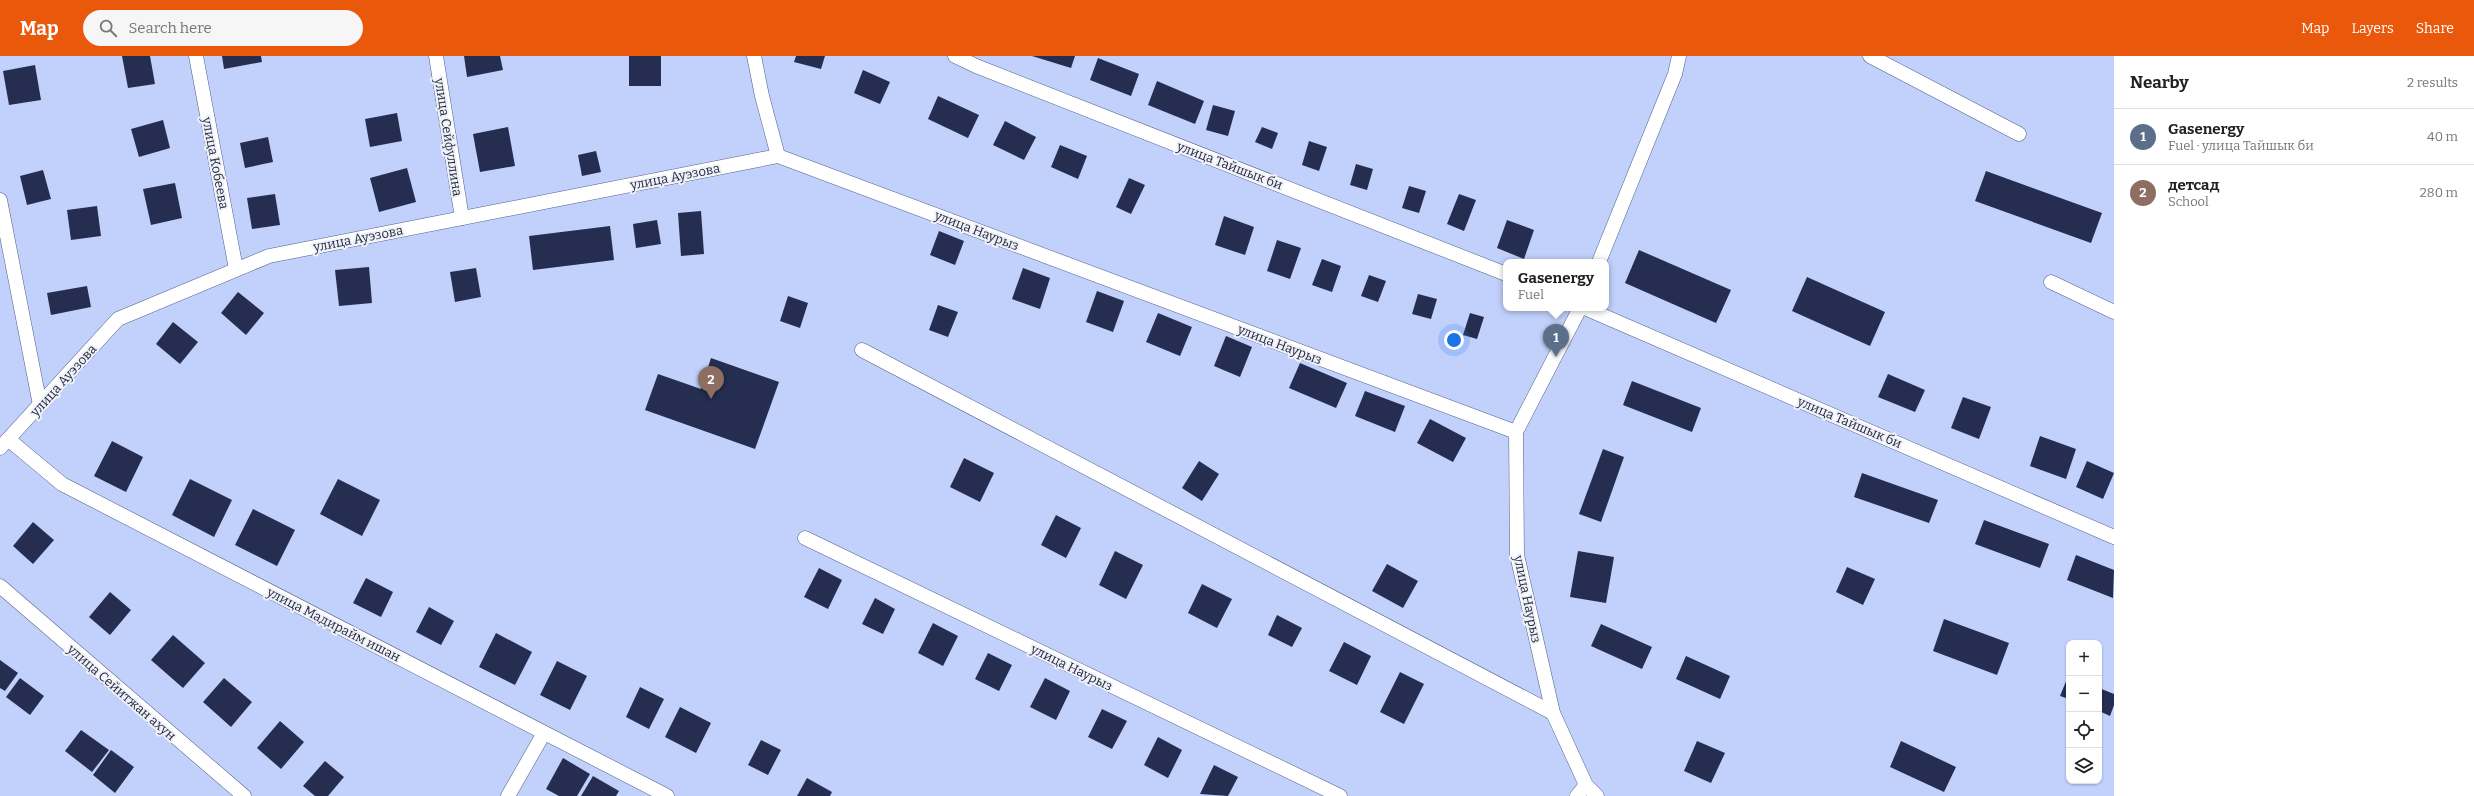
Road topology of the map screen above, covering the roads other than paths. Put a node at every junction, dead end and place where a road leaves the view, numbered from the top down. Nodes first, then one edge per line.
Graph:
1 (196, 56) edge
2 (436, 56) edge
3 (754, 56) edge
4 (955, 56) edge
5 (1679, 56) edge
6 (1870, 56) edge
7 (2018, 134) dead end
8 (778, 156) junction
9 (0, 200) edge
10 (462, 218) junction
11 (1599, 259) edge
12 (236, 270) junction
13 (1503, 273) edge
14 (2051, 282) dead end
15 (1578, 311) edge
16 (1592, 311) edge
17 (2114, 312) edge
18 (862, 350) dead end
19 (40, 405) junction
20 (1516, 432) junction
21 (4, 444) edge
22 (2114, 537) edge
23 (805, 538) dead end
24 (0, 586) edge
25 (1553, 713) junction
26 (544, 733) junction
27 (1586, 785) junction
28 (244, 796) edge
29 (508, 796) edge
30 (667, 796) edge
31 (1340, 796) edge
32 (1576, 796) edge
33 (1597, 796) edge

1 - 12 street, улица Кобеева
2 - 10 street, улица Сейфуллина
3 - 8 street
4 - 13 street, улица Тайшык би
5 - 11 street
6 - 7 street
8 - 10 street, улица Ауэзова
8 - 20 street, улица Наурыз
9 - 19 street
10 - 12 street, улица Ауэзова
12 - 19 street, улица Ауэзова
14 - 17 street
15 - 20 street
16 - 22 street, улица Тайшык би
18 - 25 street
19 - 21 street, улица Ауэзова
20 - 25 street, улица Наурыз
21 - 26 street, улица Мадирайм ишан
23 - 31 street, улица Наурыз
24 - 28 street, улица Сейитжан ахун
25 - 27 street, улица Наурыз
26 - 29 street
26 - 30 street, улица Мадирайм ишан
27 - 32 street
27 - 33 street, улица Наурыз

